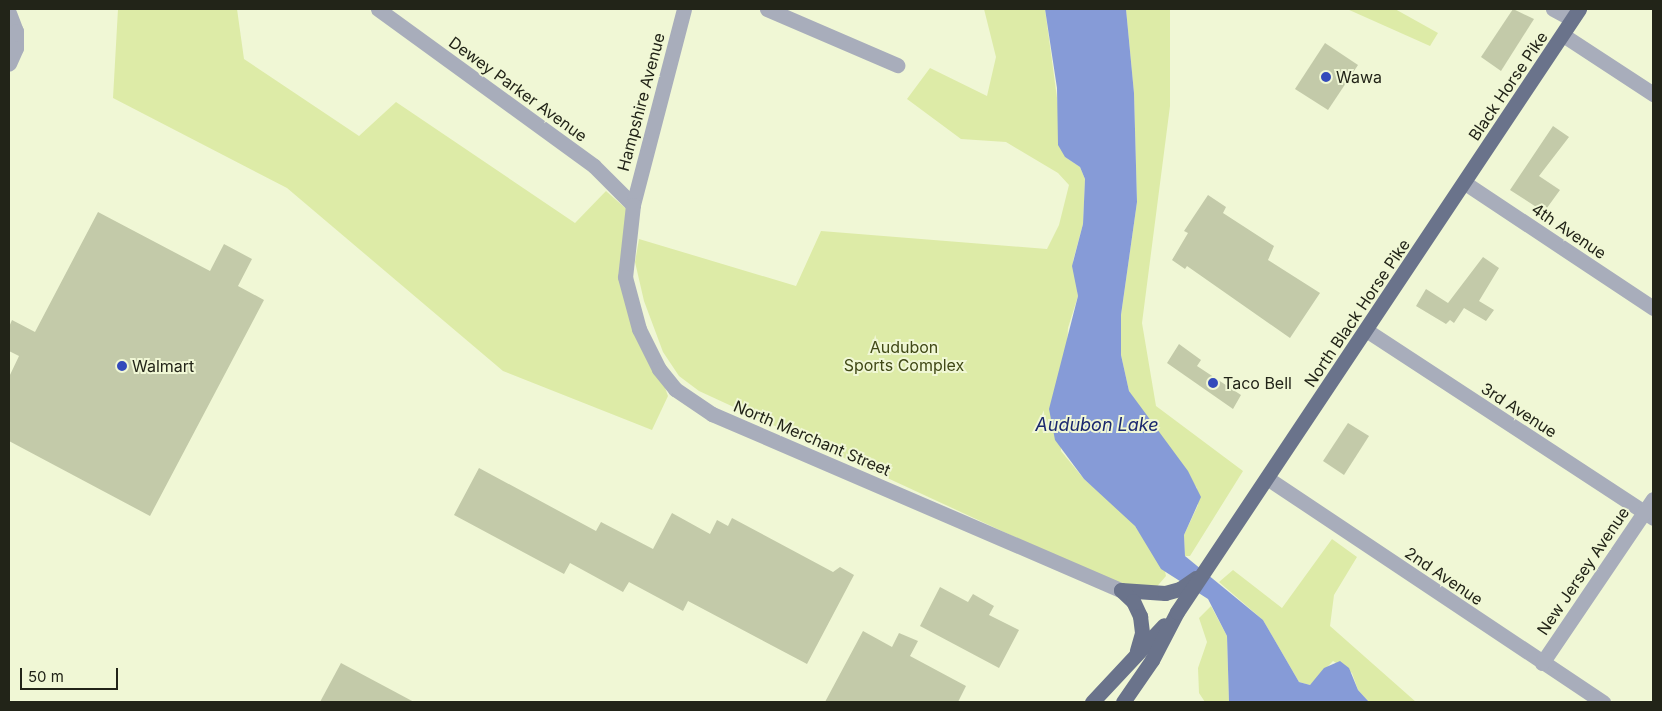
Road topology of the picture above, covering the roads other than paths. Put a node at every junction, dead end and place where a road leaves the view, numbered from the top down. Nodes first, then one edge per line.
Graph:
1 (378, 9) edge
2 (684, 9) edge
3 (767, 9) edge
4 (1554, 9) edge
5 (9, 13) edge
6 (1576, 14) edge
7 (1563, 35) junction
8 (9, 64) edge
9 (896, 65) dead end
10 (1653, 94) edge
11 (1465, 183) junction
12 (633, 205) junction
13 (1653, 308) edge
14 (1366, 330) junction
15 (1267, 478) junction
16 (1653, 499) edge
17 (1649, 515) edge
18 (1121, 590) junction
19 (1184, 592) junction
20 (1177, 612) junction
21 (1136, 655) junction
22 (1542, 663) junction
23 (1092, 702) edge
24 (1123, 702) edge
25 (1603, 702) edge

1 - 12 street, Dewey Parker Avenue
2 - 12 street, Hampshire Avenue
3 - 9 street
4 - 6 street
5 - 8 street
6 - 7 main road, Black Horse Pike
7 - 10 street
7 - 11 main road, Black Horse Pike
11 - 13 street, 4th Avenue
11 - 14 main road, North Black Horse Pike
12 - 18 street, North Merchant Street
14 - 15 main road, North Black Horse Pike
14 - 17 street, 3rd Avenue
15 - 19 main road, North Black Horse Pike
15 - 22 street, 2nd Avenue
16 - 17 street, New Jersey Avenue
17 - 22 street, New Jersey Avenue
18 - 19 main road
18 - 21 main road
19 - 20 main road, North Black Horse Pike
20 - 21 main road
20 - 24 main road
21 - 23 main road
22 - 25 street, 2nd Avenue

